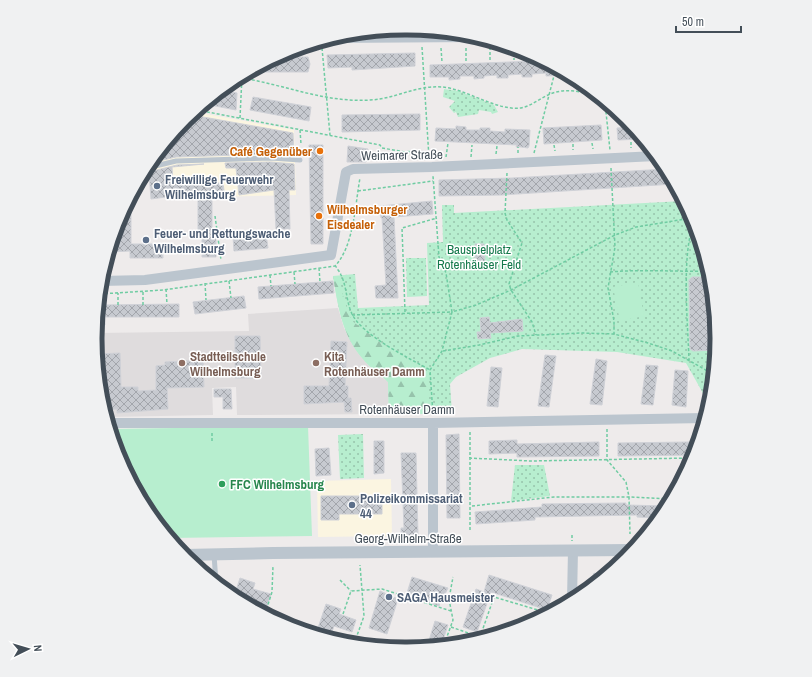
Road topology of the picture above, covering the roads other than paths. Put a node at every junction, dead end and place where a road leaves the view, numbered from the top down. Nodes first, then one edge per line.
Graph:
1 (649, 156) edge
2 (300, 160) dead end
3 (157, 166) edge
4 (108, 282) edge
5 (699, 418) edge
6 (115, 423) edge
7 (433, 423) junction
8 (573, 550) junction
9 (624, 550) edge
10 (433, 552) junction
11 (193, 555) edge
12 (214, 555) junction
13 (215, 575) edge
14 (572, 593) edge

1 - 4 street, Weimarer Straße
2 - 3 lane
5 - 7 street, Rotenhäuser Damm
6 - 7 street, Rotenhäuser Damm
7 - 10 street
8 - 9 street, Georg-Wilhelm-Straße
8 - 10 street, Georg-Wilhelm-Straße
8 - 14 street
10 - 12 street, Georg-Wilhelm-Straße
11 - 12 street, Georg-Wilhelm-Straße
12 - 13 lane

